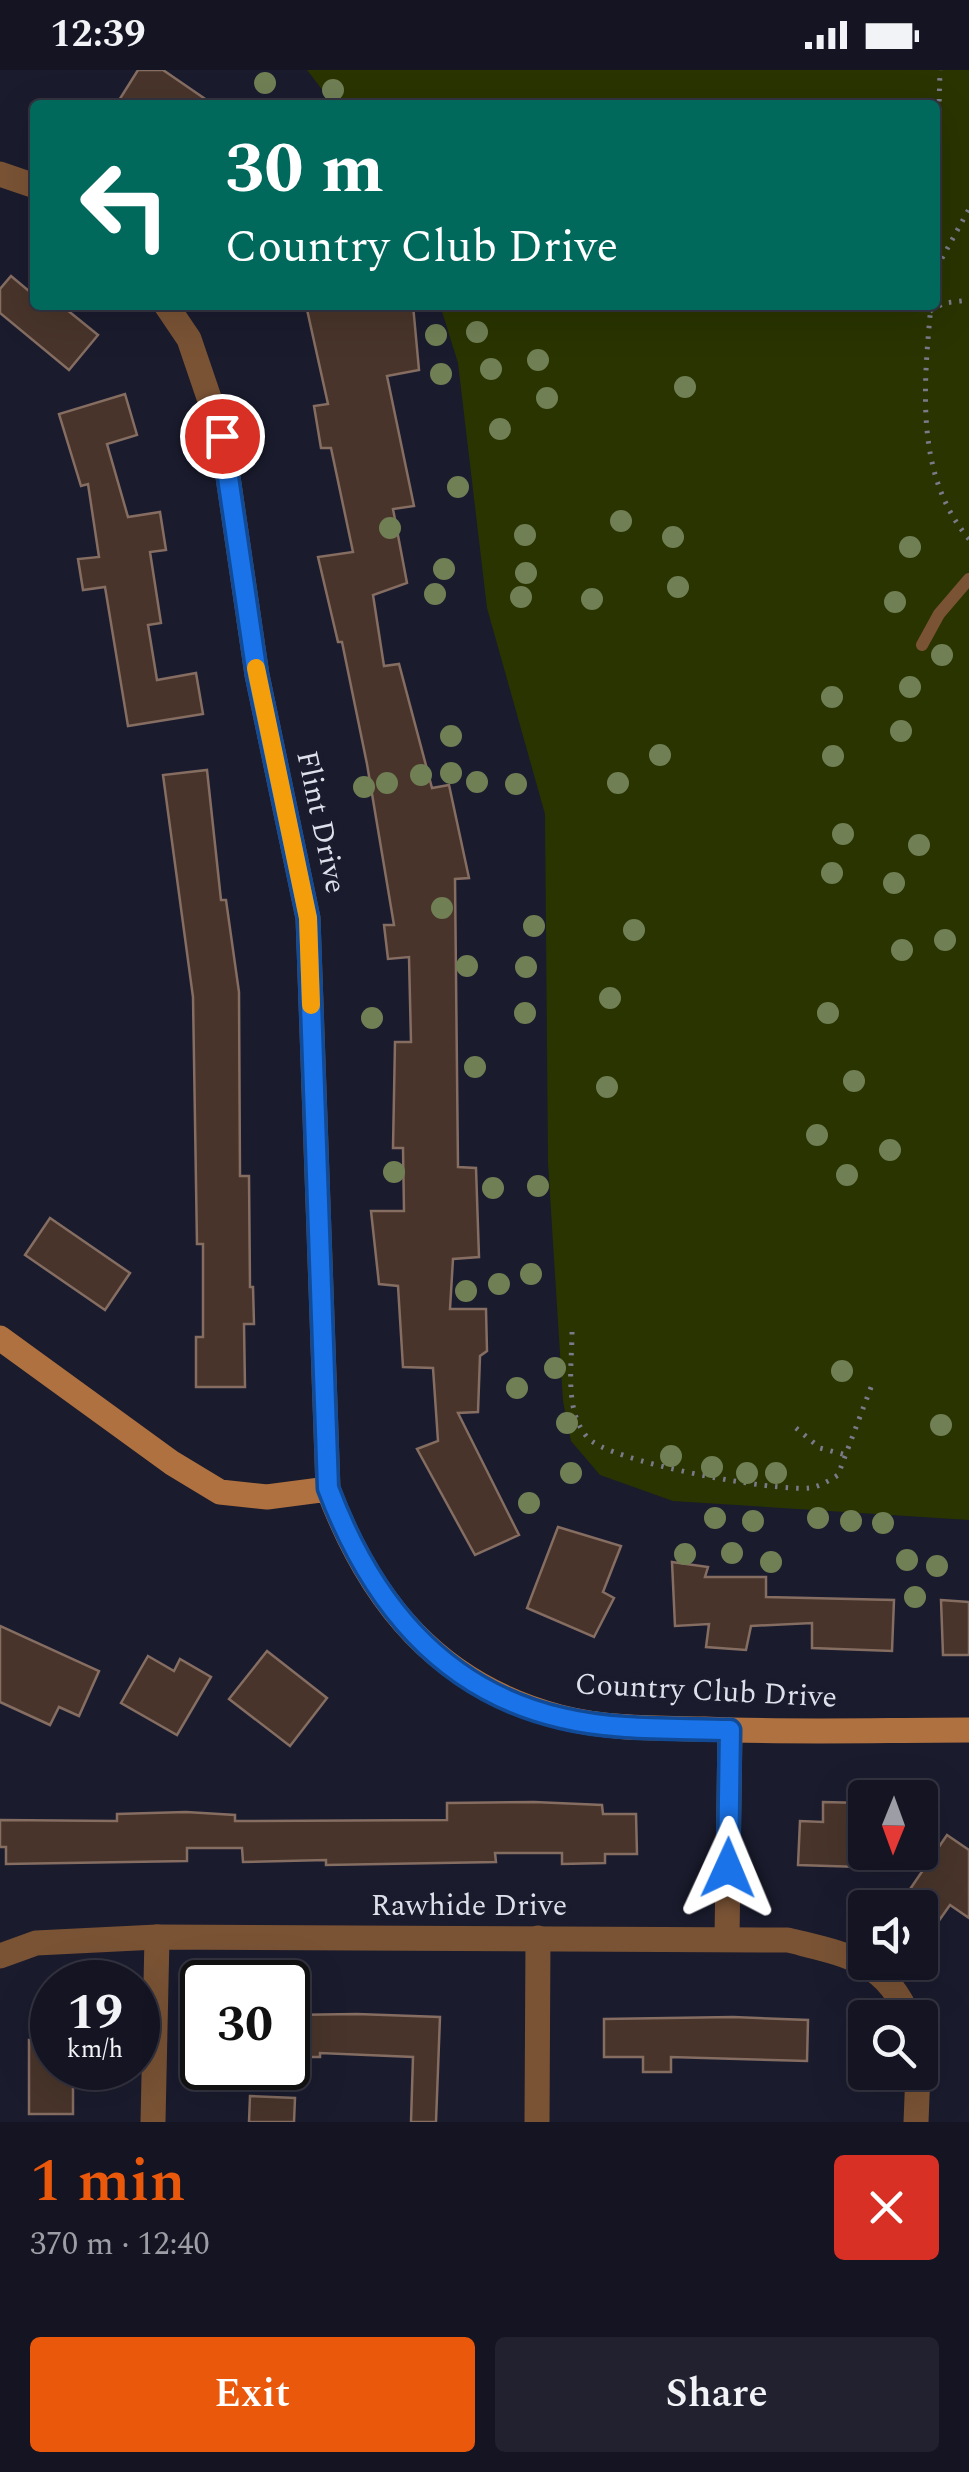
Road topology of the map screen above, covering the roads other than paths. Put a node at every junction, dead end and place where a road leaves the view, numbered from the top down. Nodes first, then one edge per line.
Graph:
1 (0, 174) edge
2 (30, 184) edge
3 (169, 310) edge
4 (969, 579) edge
5 (922, 645) dead end
6 (0, 1338) edge
7 (328, 1488) junction
8 (730, 1730) junction
9 (969, 1730) edge
10 (157, 1938) junction
11 (538, 1938) junction
12 (727, 1938) junction
13 (0, 1956) edge
14 (902, 2000) edge
15 (917, 2090) edge
16 (153, 2122) edge
17 (537, 2122) edge
18 (916, 2122) edge

1 - 2 street
3 - 7 street, Flint Drive
4 - 5 lane
6 - 7 street
7 - 8 street, Country Club Drive
8 - 9 street, Country Club Drive
8 - 12 street
10 - 11 street, Rawhide Drive
10 - 13 street, Rawhide Drive
10 - 16 street
11 - 12 street, Rawhide Drive
11 - 17 street
12 - 14 street, Rawhide Drive
15 - 18 street

